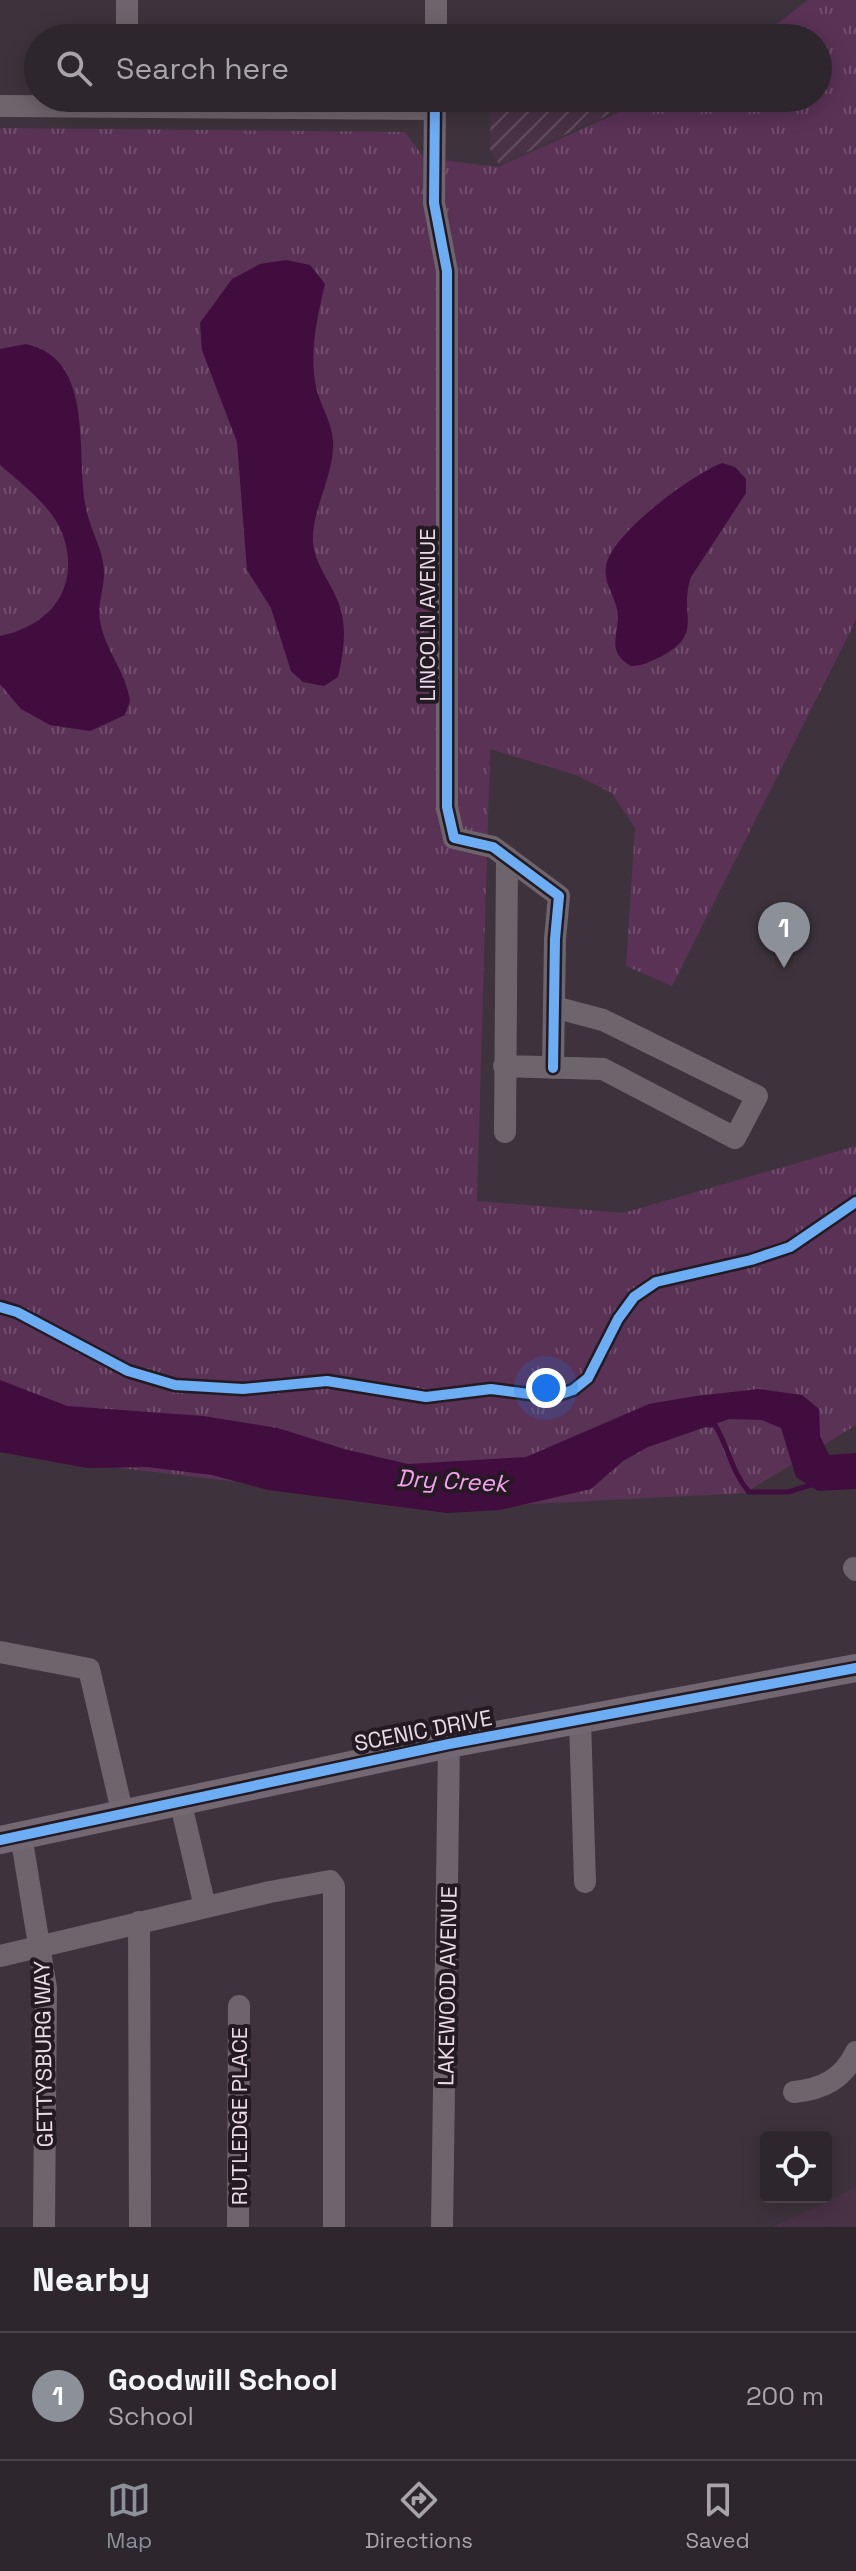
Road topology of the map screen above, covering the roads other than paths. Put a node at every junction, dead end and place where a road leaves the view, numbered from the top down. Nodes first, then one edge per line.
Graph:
1 (127, 0) edge
2 (436, 0) edge
3 (127, 24) edge
4 (436, 24) edge
5 (24, 105) edge
6 (0, 106) edge
7 (435, 112) edge
8 (507, 857) junction
9 (554, 1007) junction
10 (504, 1066) junction
11 (553, 1068) junction
12 (505, 1132) dead end
13 (0, 1652) edge
14 (856, 1668) edge
15 (580, 1720) junction
16 (449, 1744) junction
17 (180, 1800) junction
18 (122, 1811) junction
19 (10, 1837) edge
20 (585, 1882) dead end
21 (205, 1907) junction
22 (139, 1922) junction
23 (41, 1946) junction
24 (0, 1956) edge
25 (239, 2006) dead end
26 (856, 2052) edge
27 (794, 2092) dead end
28 (44, 2227) edge
29 (140, 2227) edge
30 (238, 2227) edge
31 (334, 2227) edge
32 (442, 2227) edge

1 - 3 street
2 - 4 street
5 - 6 street
7 - 8 street, LINCOLN AVENUE
8 - 9 street, LINCOLN AVENUE
8 - 10 street
9 - 11 street, LINCOLN AVENUE
9 - 11 street
10 - 11 street
10 - 12 street
13 - 18 street
14 - 15 main road, SCENIC DRIVE
15 - 16 main road, SCENIC DRIVE
15 - 20 street
16 - 17 main road, SCENIC DRIVE
16 - 32 street, LAKEWOOD AVENUE
17 - 18 main road, SCENIC DRIVE
17 - 21 street
18 - 19 main road, SCENIC DRIVE
19 - 23 street, GETTYSBURG WAY
21 - 22 street
21 - 31 street
22 - 23 street
22 - 29 street
23 - 24 street
23 - 28 street, GETTYSBURG WAY
25 - 30 street, RUTLEDGE PLACE
26 - 27 street

